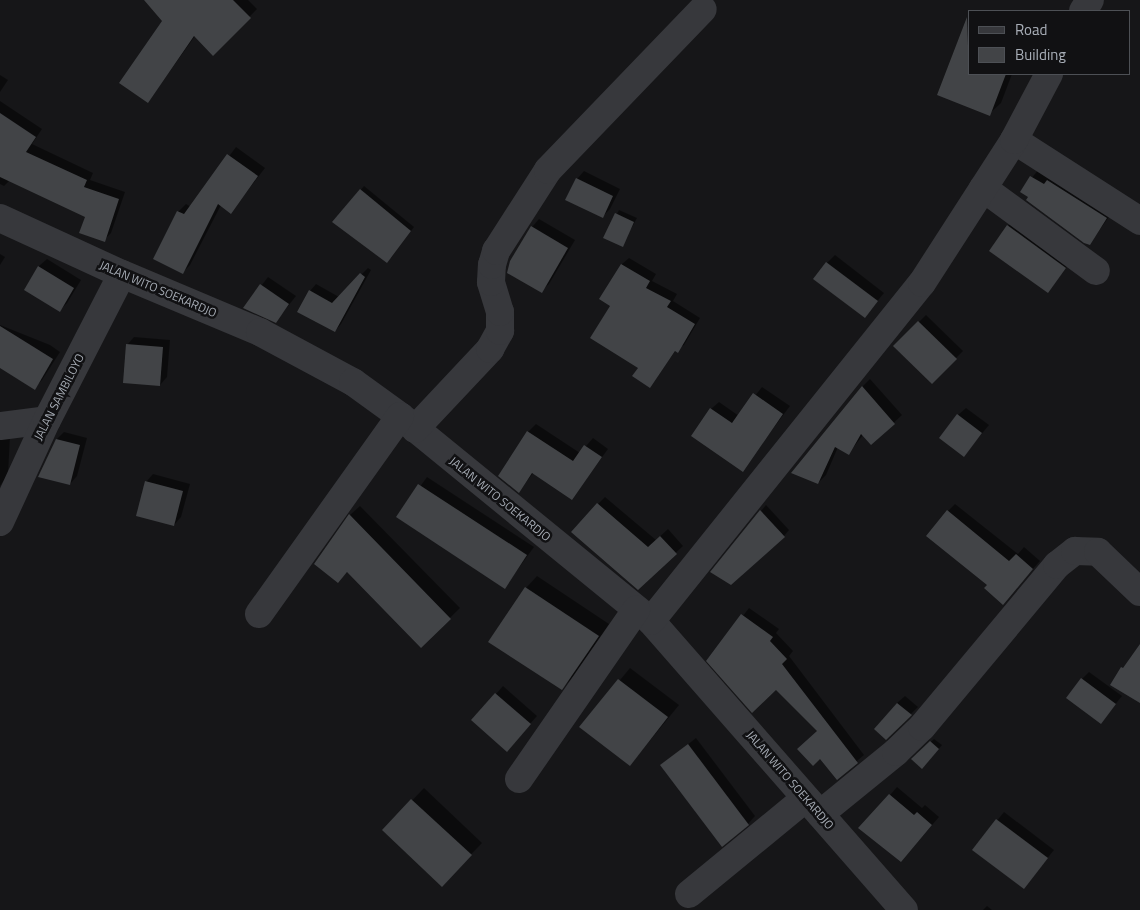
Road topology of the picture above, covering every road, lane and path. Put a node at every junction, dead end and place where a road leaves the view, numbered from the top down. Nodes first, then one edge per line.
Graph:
1 (703, 9) dead end
2 (1049, 75) edge
3 (1014, 140) junction
4 (983, 188) junction
5 (0, 218) edge
6 (1140, 221) edge
7 (1096, 271) dead end
8 (122, 274) junction
9 (47, 420) junction
10 (408, 423) junction
11 (0, 426) edge
12 (0, 522) edge
13 (1140, 592) edge
14 (259, 614) dead end
15 (644, 616) junction
16 (519, 779) dead end
17 (813, 806) junction
18 (689, 894) dead end
19 (904, 910) edge

1 - 10 street
2 - 3 street
3 - 4 street
3 - 6 street
4 - 7 street
4 - 15 street
5 - 8 street, JALAN WITO SOEKARDJO
8 - 9 street, JALAN SAMBILOYO
8 - 10 street, JALAN WITO SOEKARDJO
9 - 11 street
9 - 12 street, JALAN SAMBILOYO
10 - 14 street
10 - 15 street, JALAN WITO SOEKARDJO
13 - 17 street
15 - 16 street
15 - 17 street, JALAN WITO SOEKARDJO
17 - 18 street
17 - 19 street, JALAN WITO SOEKARDJO

